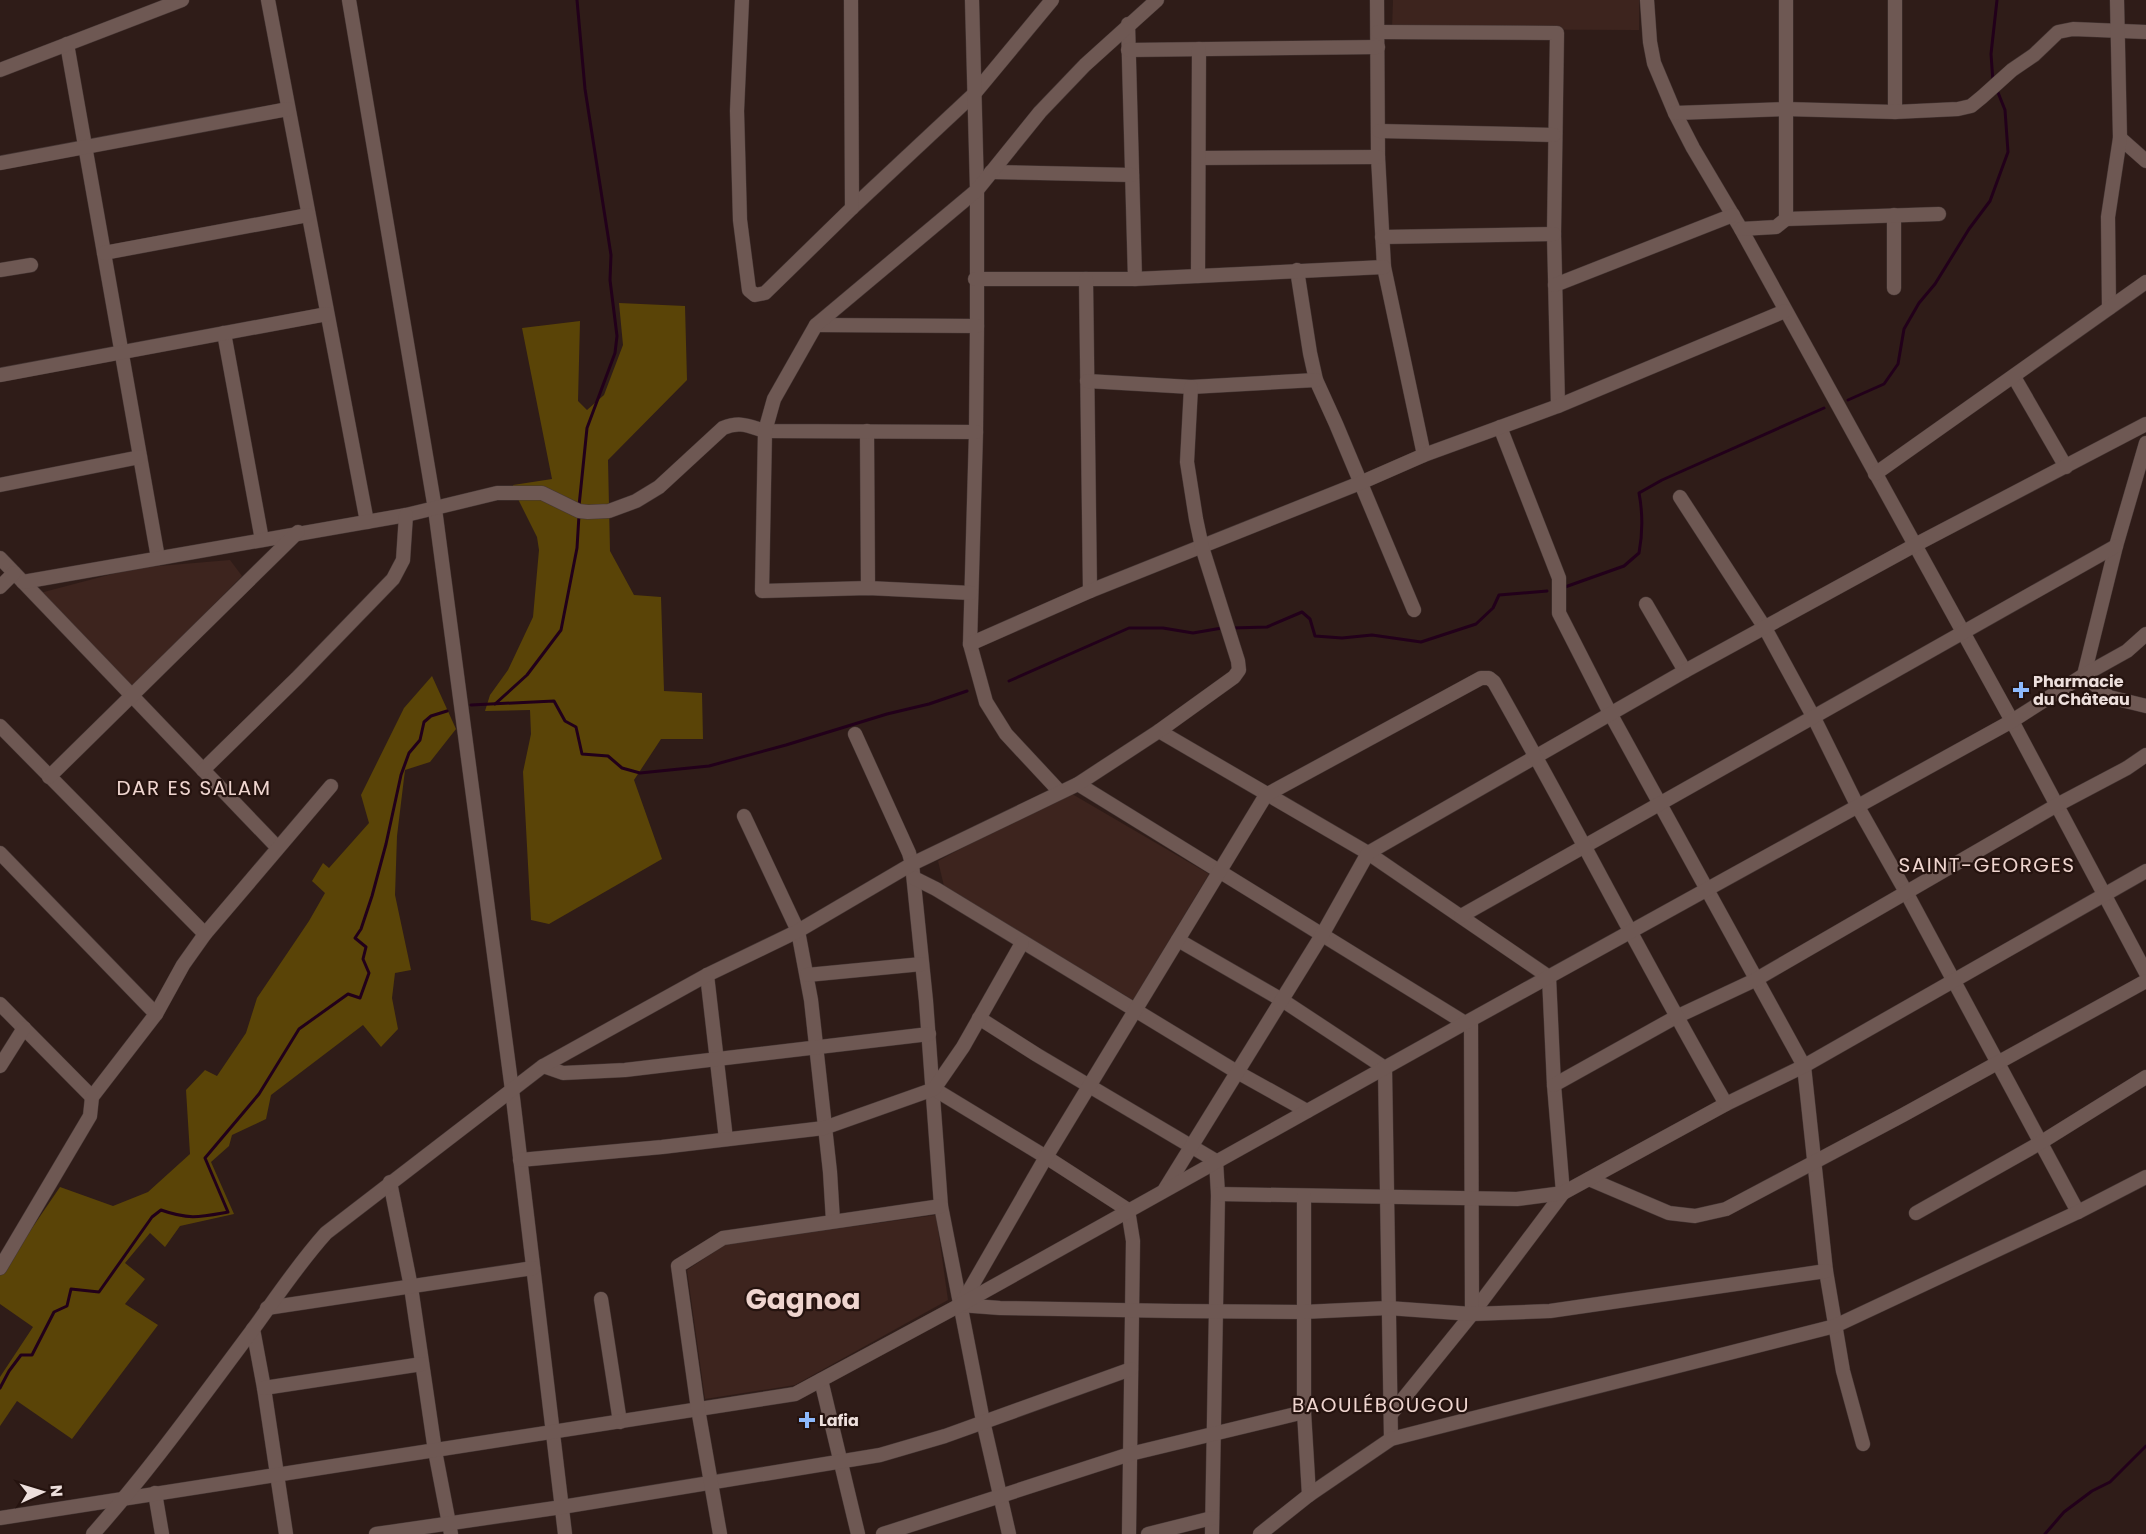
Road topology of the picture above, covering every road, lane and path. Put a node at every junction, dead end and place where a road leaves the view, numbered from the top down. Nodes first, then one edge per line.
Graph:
1 (268, 0) edge
2 (349, 0) edge
3 (742, 0) edge
4 (851, 0) edge
5 (972, 0) edge
6 (1052, 0) edge
7 (1157, 0) edge
8 (1377, 0) edge
9 (1647, 0) edge
10 (1786, 0) edge
11 (1895, 0) edge
12 (2117, 0) edge
13 (177, 1) edge
14 (1128, 24) junction
15 (1378, 32) junction
16 (2117, 32) junction
17 (2146, 33) edge
18 (67, 44) junction
19 (1378, 47) junction
20 (1199, 49) junction
21 (1128, 50) junction
22 (0, 70) edge
23 (974, 94) junction
24 (288, 109) junction
25 (1785, 109) junction
26 (1895, 112) junction
27 (1675, 113) junction
28 (1379, 131) junction
29 (1554, 135) junction
30 (2120, 138) junction
31 (86, 147) junction
32 (1378, 157) junction
33 (1199, 158) junction
34 (2146, 161) edge
35 (0, 163) edge
36 (991, 172) junction
37 (1132, 175) junction
38 (976, 190) junction
39 (852, 208) junction
40 (308, 214) junction
41 (1894, 214) junction
42 (1939, 214) dead end
43 (1733, 215) junction
44 (1786, 219) junction
45 (1741, 230) junction
46 (1554, 234) junction
47 (1382, 237) junction
48 (104, 253) junction
49 (31, 265) dead end
50 (1384, 267) junction
51 (0, 270) edge
52 (1297, 270) junction
53 (1198, 276) junction
54 (975, 279) junction
55 (1086, 279) junction
56 (1135, 279) junction
57 (2146, 282) edge
58 (1555, 285) junction
59 (1894, 288) dead end
60 (2109, 308) junction
61 (1785, 311) junction
62 (327, 314) junction
63 (816, 325) junction
64 (976, 326) junction
65 (224, 333) junction
66 (122, 352) junction
67 (0, 375) edge
68 (2014, 377) junction
69 (1316, 380) junction
70 (1087, 381) junction
71 (1191, 387) junction
72 (1558, 406) junction
73 (2146, 424) edge
74 (1500, 427) junction
75 (765, 431) junction
76 (867, 431) junction
77 (976, 432) junction
78 (2146, 442) edge
79 (1424, 455) junction
80 (140, 457) junction
81 (2066, 467) junction
82 (1875, 474) junction
83 (1360, 483) junction
84 (0, 485) edge
85 (1680, 497) dead end
86 (435, 508) junction
87 (405, 515) junction
88 (367, 522) junction
89 (298, 532) junction
90 (262, 540) junction
91 (1915, 545) junction
92 (2116, 546) junction
93 (1202, 547) junction
94 (0, 558) edge
95 (158, 558) junction
96 (19, 578) junction
97 (0, 587) edge
98 (868, 588) junction
99 (1090, 591) junction
100 (971, 593) junction
101 (1646, 604) dead end
102 (1414, 610) dead end
103 (1766, 628) junction
104 (1962, 633) junction
105 (2146, 634) edge
106 (970, 644) junction
107 (1685, 671) junction
108 (2084, 675) junction
109 (131, 697) junction
110 (2146, 706) edge
111 (1610, 713) junction
112 (1814, 718) junction
113 (2012, 721) junction
114 (0, 726) edge
115 (1159, 731) junction
116 (855, 734) dead end
117 (1535, 755) junction
118 (2146, 755) edge
119 (203, 770) junction
120 (49, 777) junction
121 (1078, 784) junction
122 (331, 786) dead end
123 (1060, 792) junction
124 (1266, 795) junction
125 (1660, 804) junction
126 (2057, 805) junction
127 (1858, 807) junction
128 (744, 816) dead end
129 (277, 847) junction
130 (1584, 847) junction
131 (0, 853) edge
132 (1368, 853) junction
133 (913, 871) junction
134 (2146, 871) edge
135 (1220, 872) junction
136 (1708, 890) junction
137 (1906, 892) junction
138 (2104, 895) junction
139 (1461, 916) junction
140 (798, 931) junction
141 (1632, 932) junction
142 (205, 934) junction
143 (1322, 935) junction
144 (1178, 940) junction
145 (1022, 943) junction
146 (922, 964) junction
147 (2146, 973) edge
148 (707, 975) junction
149 (807, 975) junction
150 (1550, 977) junction
151 (1755, 980) junction
152 (1953, 981) junction
153 (2146, 981) edge
154 (1282, 1000) junction
155 (0, 1004) edge
156 (1135, 1010) junction
157 (156, 1014) junction
158 (1676, 1017) junction
159 (979, 1018) junction
160 (1468, 1022) junction
161 (24, 1028) junction
162 (929, 1034) junction
163 (816, 1048) junction
164 (717, 1059) junction
165 (1998, 1063) junction
166 (0, 1066) edge
167 (543, 1066) junction
168 (1804, 1066) junction
169 (1385, 1068) junction
170 (1238, 1072) junction
171 (2146, 1077) edge
172 (1554, 1085) junction
173 (1089, 1086) junction
174 (934, 1089) junction
175 (512, 1090) junction
176 (92, 1096) junction
177 (1726, 1104) junction
178 (1307, 1111) junction
179 (824, 1128) junction
180 (726, 1139) junction
181 (2040, 1143) junction
182 (1192, 1146) junction
183 (1046, 1157) junction
184 (520, 1160) junction
185 (1216, 1161) junction
186 (1815, 1162) junction
187 (2146, 1177) edge
188 (1589, 1179) junction
189 (390, 1182) junction
190 (1164, 1190) junction
191 (1563, 1193) junction
192 (1218, 1194) junction
193 (1304, 1196) junction
194 (1386, 1197) junction
195 (1471, 1198) junction
196 (941, 1206) junction
197 (1128, 1210) junction
198 (2078, 1212) junction
199 (1916, 1213) dead end
200 (832, 1221) junction
201 (0, 1268) edge
202 (533, 1268) junction
203 (1826, 1271) junction
204 (411, 1287) junction
205 (602, 1299) dead end
206 (960, 1305) junction
207 (267, 1308) junction
208 (1388, 1308) junction
209 (1131, 1310) junction
210 (1215, 1311) junction
211 (1303, 1312) junction
212 (1472, 1314) junction
213 (1835, 1326) junction
214 (253, 1329) junction
215 (422, 1364) junction
216 (1131, 1369) junction
217 (821, 1380) junction
218 (264, 1388) junction
219 (698, 1409) junction
220 (1304, 1412) junction
221 (1391, 1414) junction
222 (620, 1422) junction
223 (983, 1422) junction
224 (553, 1431) junction
225 (1213, 1436) junction
226 (1391, 1439) junction
227 (1863, 1444) dead end
228 (435, 1451) junction
229 (1130, 1454) junction
230 (842, 1463) junction
231 (278, 1475) junction
232 (710, 1482) junction
233 (155, 1493) junction
234 (1309, 1495) junction
235 (1000, 1496) junction
236 (124, 1499) junction
237 (562, 1507) junction
238 (0, 1518) edge
239 (1212, 1518) junction
240 (450, 1529) edge
241 (93, 1534) edge
242 (162, 1534) edge
243 (286, 1534) edge
244 (376, 1534) edge
245 (565, 1534) edge
246 (720, 1534) edge
247 (858, 1534) edge
248 (884, 1534) edge
249 (1009, 1534) edge
250 (1129, 1534) edge
251 (1148, 1534) edge
252 (1212, 1534) edge
253 (1260, 1534) edge

1 - 24 street
2 - 86 street
3 - 39 street
4 - 39 street
5 - 23 street
6 - 23 street
7 - 14 street
8 - 15 street
9 - 27 street
10 - 25 street
11 - 26 street
12 - 16 street
13 - 18 street
14 - 21 street
14 - 36 street
15 - 19 street
15 - 29 street
16 - 17 street
16 - 26 street
16 - 30 street
18 - 22 street
18 - 31 street
19 - 20 street
19 - 28 street
20 - 21 street
20 - 33 street
21 - 37 street
23 - 38 street
23 - 39 street
24 - 31 street
24 - 40 street
25 - 26 street
25 - 27 street
25 - 44 street
27 - 43 street
28 - 29 street
28 - 32 street
29 - 46 street
30 - 34 street
30 - 60 street
31 - 35 street
31 - 48 street
32 - 33 street
32 - 47 street
33 - 53 street
36 - 37 street
36 - 38 street
37 - 56 street
38 - 54 street
38 - 63 street
40 - 48 street
40 - 62 street
41 - 42 street
41 - 44 street
41 - 59 street
43 - 45 street
43 - 58 street
44 - 45 street
45 - 61 street
46 - 47 street
46 - 58 street
47 - 50 street
48 - 66 street
49 - 51 street
50 - 52 street
50 - 79 street
52 - 53 street
52 - 69 street
53 - 56 street
54 - 55 street
54 - 64 street
55 - 56 street
55 - 70 street
57 - 60 street
58 - 72 street
60 - 68 street
61 - 72 street
61 - 82 street
62 - 65 street
62 - 88 street
63 - 64 street
63 - 75 street
64 - 77 street
65 - 66 street
65 - 90 street
66 - 67 street
66 - 80 street
68 - 81 street
68 - 82 street
69 - 71 street
69 - 83 street
70 - 71 street
70 - 99 street
71 - 93 street
72 - 74 street
73 - 81 street
74 - 79 street
74 - 111 street
75 - 76 street
75 - 86 street
75 - 98 street
76 - 77 street
76 - 98 street
77 - 100 street
78 - 92 street
79 - 83 street
80 - 84 street
80 - 95 street
81 - 91 street
82 - 91 street
83 - 93 street
83 - 102 street
85 - 103 street
86 - 87 street
86 - 175 street
87 - 88 street
87 - 119 street
88 - 89 street
89 - 90 street
89 - 109 street
90 - 95 street
91 - 103 street
91 - 104 street
92 - 104 street
92 - 108 street
93 - 99 street
93 - 115 street
94 - 96 street
95 - 96 street
96 - 97 street
96 - 109 street
98 - 100 street
99 - 106 street
100 - 106 street
101 - 107 street
103 - 107 street
103 - 112 street
104 - 112 street
104 - 113 street
105 - 108 street
106 - 123 street
107 - 111 street
108 - 110 street
108 - 113 street
109 - 119 street
109 - 120 street
111 - 117 street
111 - 125 street
112 - 125 street
112 - 127 street
113 - 126 street
113 - 127 street
114 - 120 street
115 - 121 street
115 - 124 street
116 - 133 street
117 - 124 street
117 - 130 street
117 - 132 street
118 - 126 street
119 - 129 street
120 - 142 street
121 - 123 street
121 - 135 street
122 - 129 street
123 - 133 street
124 - 132 street
124 - 135 street
125 - 130 street
125 - 136 street
126 - 137 street
126 - 138 street
127 - 136 street
127 - 137 street
128 - 140 street
129 - 142 street
130 - 139 street
130 - 141 street
131 - 157 street
132 - 139 street
132 - 143 street
133 - 140 street
133 - 145 street
133 - 146 street
134 - 138 street
135 - 143 street
135 - 144 street
136 - 141 street
136 - 151 street
137 - 151 street
137 - 152 street
138 - 147 street
138 - 152 street
139 - 150 street
140 - 148 street
140 - 149 street
141 - 150 street
141 - 158 street
142 - 157 street
143 - 154 street
143 - 160 street
144 - 154 street
144 - 156 street
145 - 156 street
145 - 159 street
146 - 149 street
146 - 162 street
148 - 164 street
148 - 167 street
149 - 163 street
150 - 160 street
150 - 172 street
151 - 158 street
151 - 168 street
152 - 165 street
152 - 168 street
153 - 165 street
154 - 169 street
154 - 170 street
155 - 161 street
156 - 170 street
156 - 173 street
157 - 176 street
158 - 172 street
158 - 177 street
159 - 173 street
159 - 174 street
160 - 169 street
160 - 195 street
161 - 166 street
161 - 176 street
162 - 163 street
162 - 174 street
163 - 164 street
163 - 179 street
164 - 167 street
164 - 180 street
165 - 181 street
165 - 186 street
167 - 175 street
168 - 177 street
168 - 186 street
169 - 178 street
169 - 194 street
170 - 178 street
170 - 182 street
171 - 181 street
172 - 191 street
173 - 182 street
173 - 183 street
174 - 179 street
174 - 183 street
174 - 196 street
175 - 184 street
175 - 189 street
176 - 201 street
177 - 188 street
178 - 185 street
179 - 180 street
179 - 200 street
180 - 184 street
181 - 198 street
181 - 199 street
182 - 185 street
182 - 190 street
183 - 197 street
183 - 206 street
184 - 202 street
185 - 190 street
185 - 192 street
186 - 188 street
186 - 203 street
187 - 198 street
188 - 191 street
189 - 204 street
189 - 207 street
190 - 197 street
191 - 195 street
191 - 212 street
192 - 193 street
192 - 210 street
193 - 194 street
193 - 211 street
194 - 195 street
194 - 208 street
195 - 212 street
196 - 200 street
196 - 206 street
197 - 206 street
197 - 209 street
198 - 213 street
200 - 219 street
202 - 204 street
202 - 224 street
203 - 212 street
203 - 213 street
204 - 207 street
204 - 215 street
205 - 222 street
206 - 209 street
206 - 217 street
206 - 223 street
207 - 214 street
208 - 211 street
208 - 212 street
208 - 221 street
209 - 210 street
209 - 216 street
210 - 211 street
210 - 225 street
211 - 220 street
212 - 221 street
213 - 226 street
213 - 227 street
214 - 218 street
214 - 236 street
215 - 218 street
215 - 228 street
216 - 223 street
216 - 229 street
217 - 219 street
217 - 230 street
218 - 231 street
219 - 222 street
219 - 232 street
220 - 225 street
220 - 234 street
221 - 226 street
222 - 224 street
223 - 230 street
223 - 235 street
224 - 228 street
224 - 237 street
225 - 229 street
225 - 239 street
226 - 234 street
228 - 231 street
228 - 240 street
229 - 235 street
229 - 250 street
230 - 232 street
230 - 247 street
231 - 233 street
231 - 243 street
232 - 237 street
232 - 246 street
233 - 236 street
233 - 242 street
234 - 253 street
235 - 248 street
235 - 249 street
236 - 238 street
236 - 241 street
237 - 240 street
237 - 245 street
239 - 251 street
239 - 252 street
240 - 244 street

